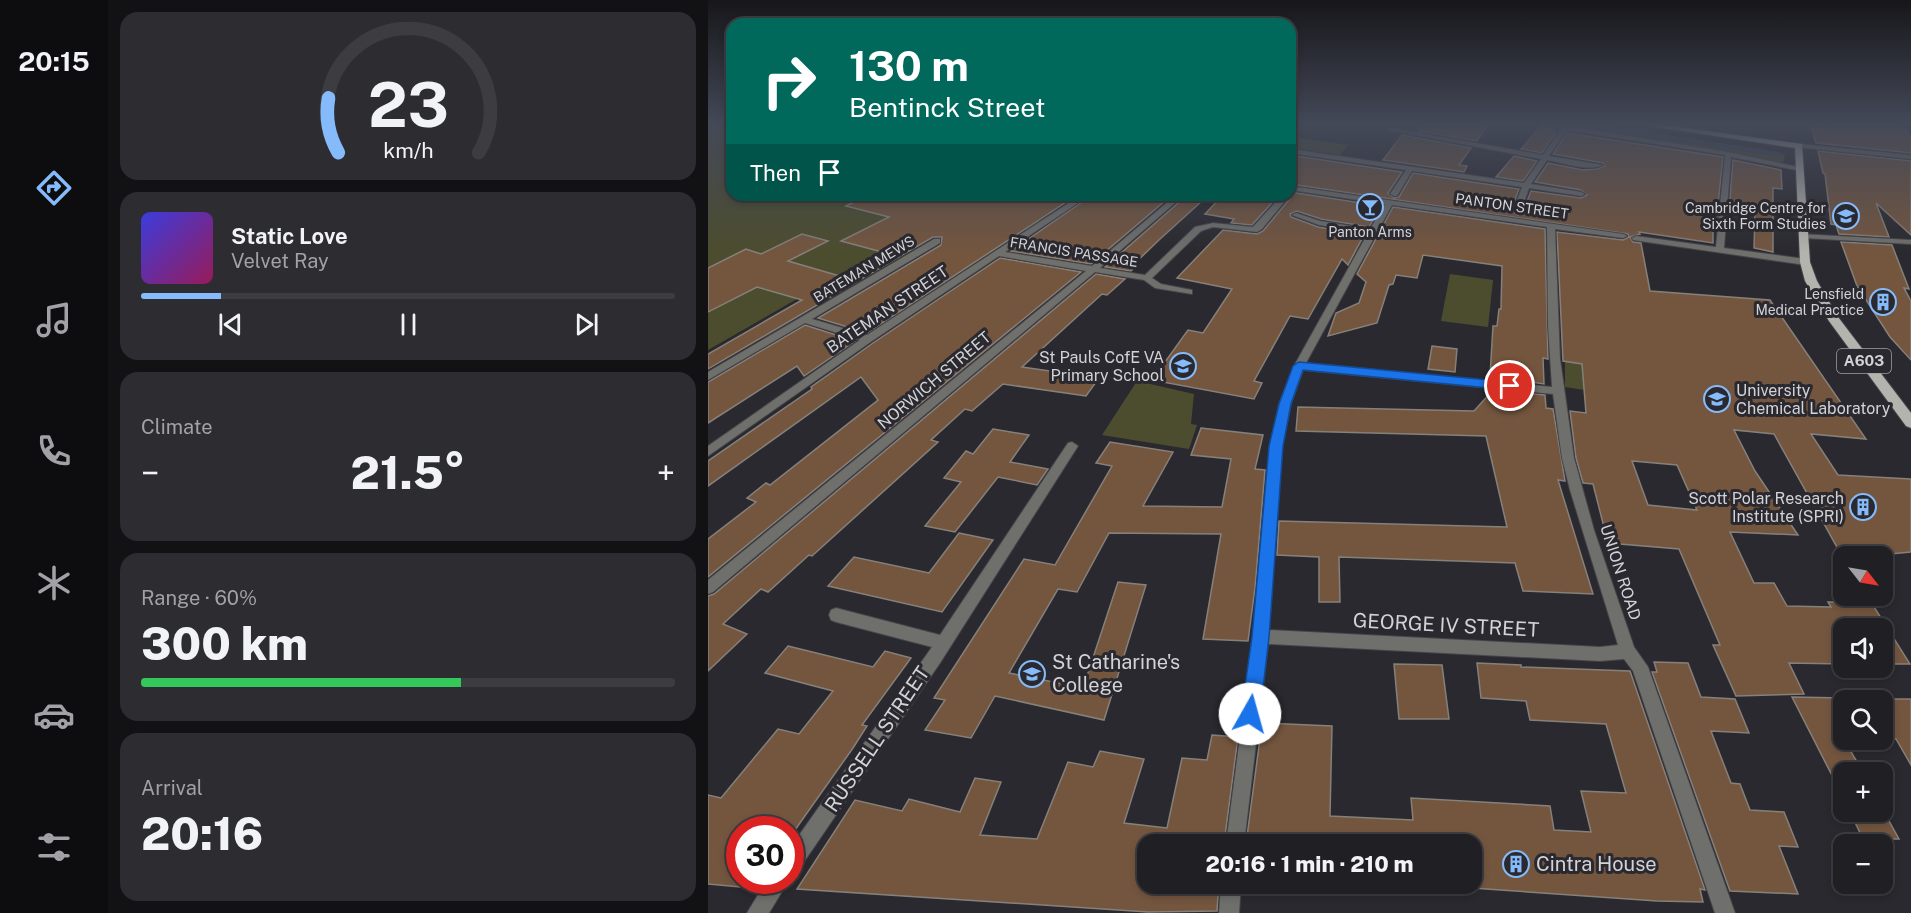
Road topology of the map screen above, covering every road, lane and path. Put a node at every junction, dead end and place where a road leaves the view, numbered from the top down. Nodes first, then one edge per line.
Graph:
1 (1411, 168) joint
2 (1539, 168) edge
3 (1727, 168) edge
4 (1794, 168) edge
5 (1801, 169) joint
6 (1526, 186) junction
7 (1296, 190) edge
8 (1581, 194) dead end
9 (1392, 198) junction
10 (1077, 201) edge
11 (1173, 201) edge
12 (1281, 201) edge
13 (1517, 211) dead end
14 (1296, 215) dead end
15 (1551, 226) junction
16 (1374, 232) junction
17 (1623, 236) dead end
18 (1804, 236) junction
19 (1636, 238) dead end
20 (937, 241) dead end
21 (1911, 242) edge
22 (1720, 249) junction
23 (996, 253) junction
24 (1805, 262) junction
25 (1096, 267) junction
26 (1147, 278) junction
27 (1189, 292) dead end
28 (804, 320) junction
29 (868, 339) junction
30 (1299, 366) junction
31 (708, 377) edge
32 (1557, 391) junction
33 (1911, 423) edge
34 (1072, 446) dead end
35 (708, 452) edge
36 (708, 588) edge
37 (836, 615) dead end
38 (1260, 637) junction
39 (942, 643) junction
40 (1628, 651) junction
41 (1236, 834) edge
42 (804, 845) edge
43 (770, 894) edge
44 (1230, 894) edge
45 (757, 913) edge
46 (1228, 913) edge
47 (1725, 913) edge

1 - 6 street
1 - 9 street
2 - 6 street
3 - 22 street
4 - 5 street
5 - 18 main road, A603
6 - 8 street
6 - 13 street
7 - 9 street, PANTON STREET
9 - 15 street, PANTON STREET
9 - 16 street
10 - 23 street, BATEMAN STREET
11 - 25 street, NORWICH STREET
12 - 26 street
14 - 16 street
15 - 17 street, PANTON STREET
15 - 32 street, UNION ROAD
16 - 30 street
18 - 21 street
18 - 24 main road, A603
19 - 22 street
20 - 28 street, BATEMAN MEWS
22 - 24 street
23 - 25 street, FRANCIS PASSAGE
23 - 29 street, BATEMAN STREET
24 - 33 main road, A603
25 - 26 street, FRANCIS PASSAGE
25 - 36 street, NORWICH STREET
26 - 27 street, FRANCIS PASSAGE
28 - 29 street, BATEMAN MEWS
28 - 31 street, BATEMAN MEWS
29 - 35 street, BATEMAN STREET
30 - 32 street
30 - 38 street
32 - 40 street, UNION ROAD
34 - 39 street, RUSSELL STREET
37 - 39 street
38 - 40 street, GEORGE IV STREET
38 - 41 street
39 - 42 street, RUSSELL STREET
40 - 47 street, UNION ROAD
43 - 45 street
44 - 46 street

